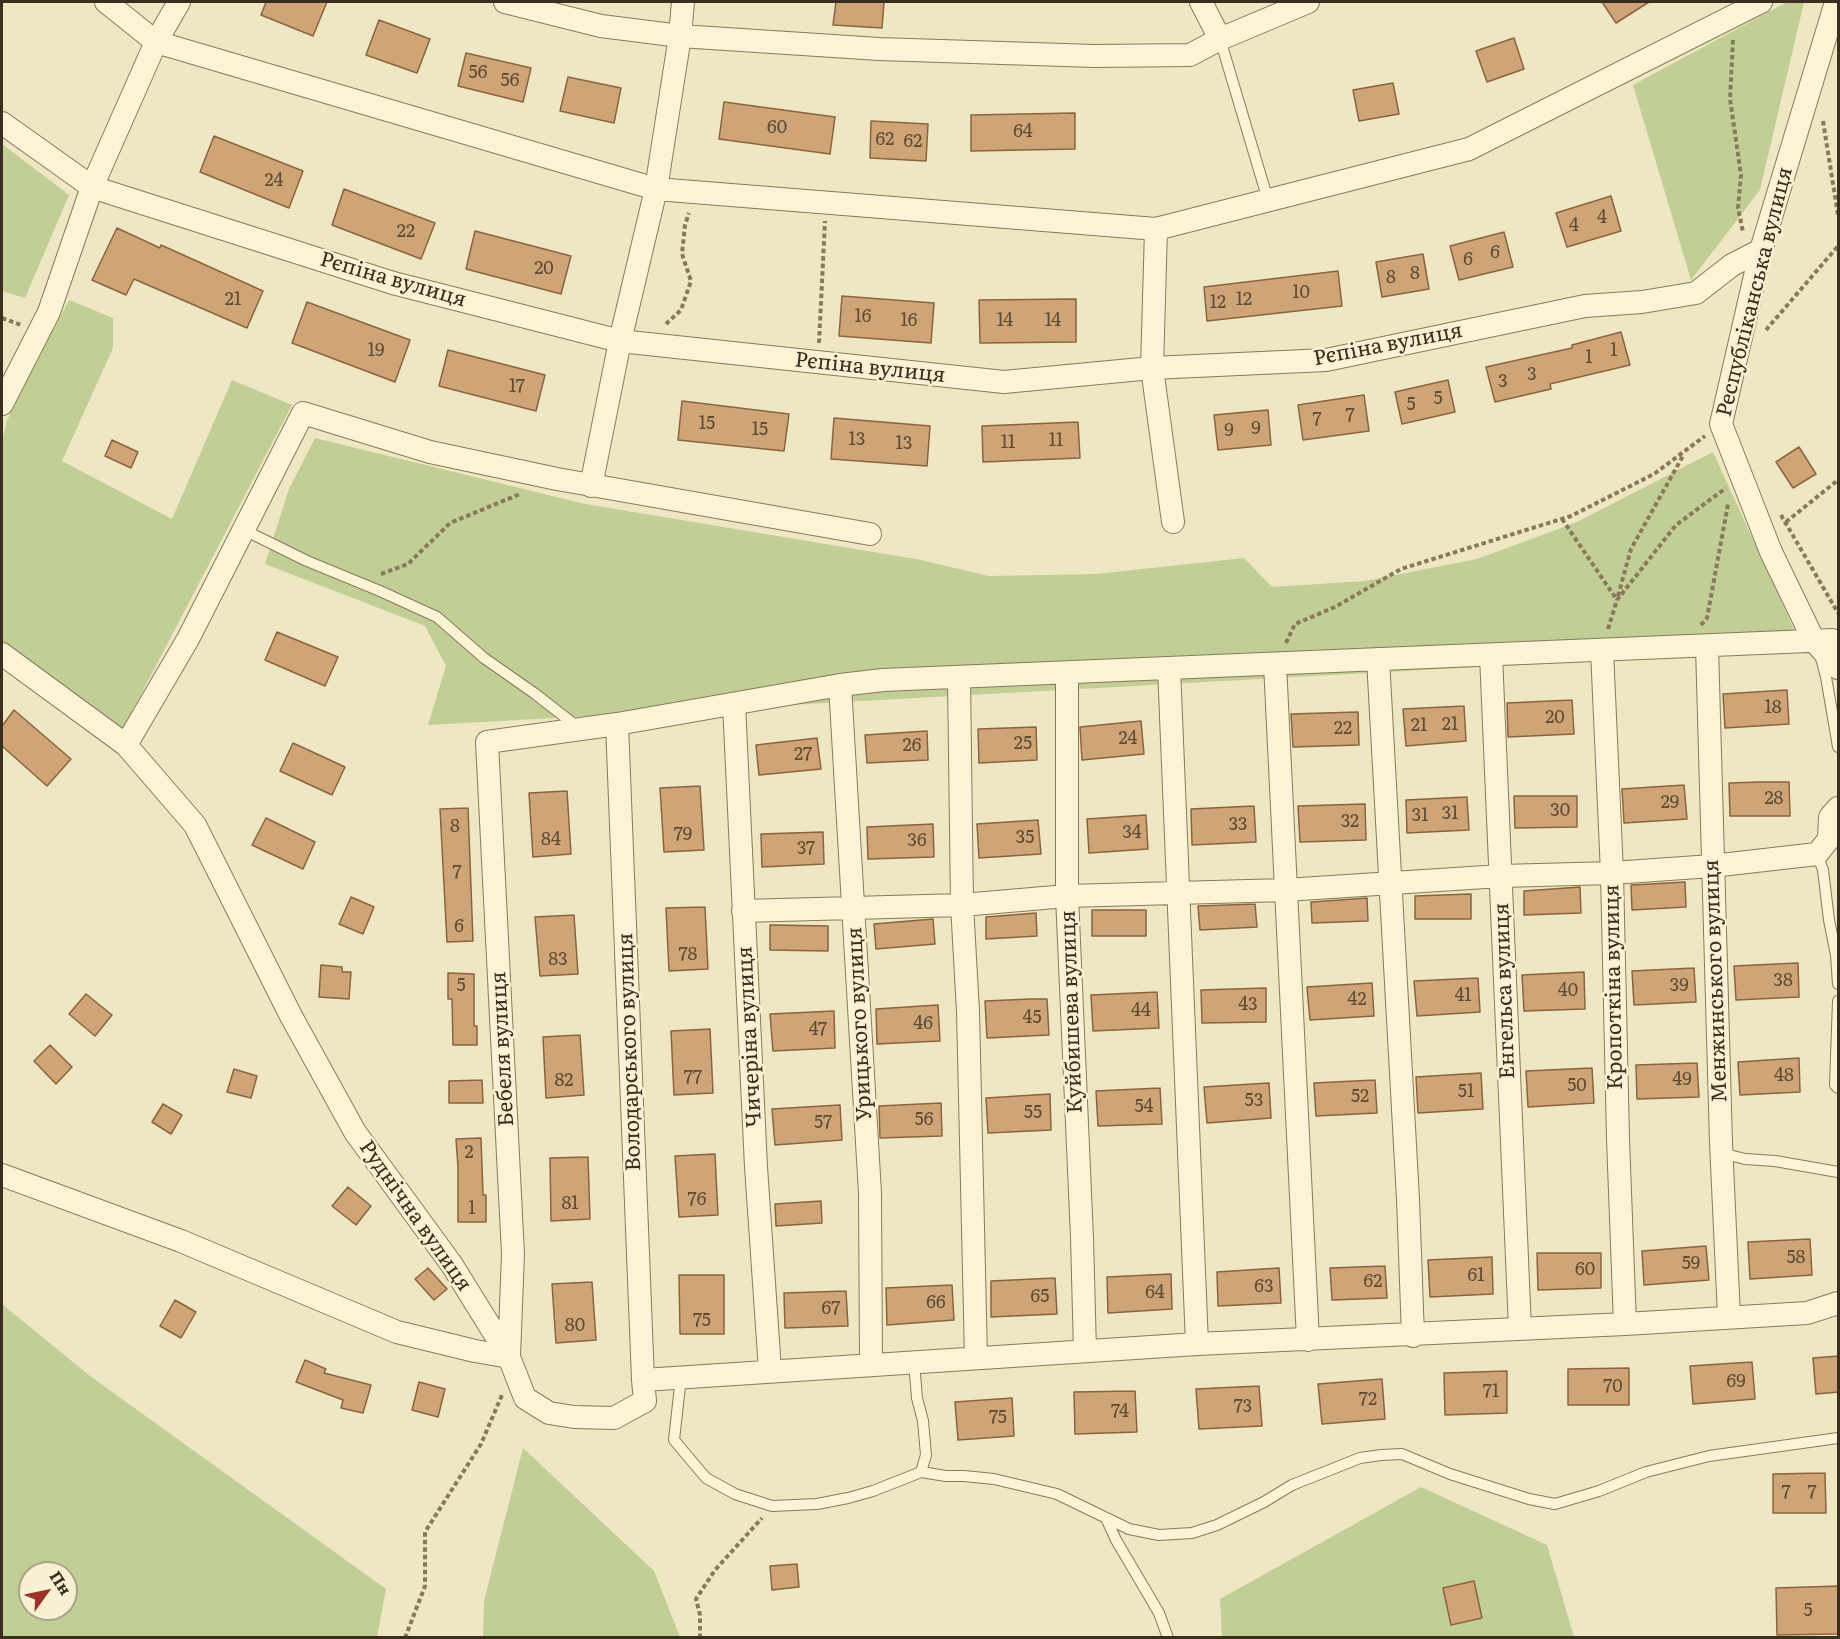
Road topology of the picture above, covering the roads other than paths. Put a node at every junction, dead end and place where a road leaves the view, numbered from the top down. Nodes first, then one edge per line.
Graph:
1 (106, 2) edge
2 (179, 2) edge
3 (505, 2) edge
4 (683, 2) edge
5 (1201, 2) edge
6 (1308, 2) edge
7 (1761, 2) edge
8 (1836, 2) edge
9 (680, 36) junction
10 (1220, 39) junction
11 (156, 42) junction
12 (2, 123) edge
13 (92, 187) junction
14 (656, 189) junction
15 (1268, 200) junction
16 (1156, 229) junction
17 (1755, 253) junction
18 (628, 342) junction
19 (1152, 368) junction
20 (2, 404) edge
21 (591, 486) junction
22 (1173, 522) dead end
23 (244, 530) junction
24 (870, 534) dead end
25 (1814, 641) junction
26 (1839, 643) edge
27 (1707, 646) junction
28 (1602, 650) junction
29 (2, 654) edge
30 (1491, 655) junction
31 (1378, 659) junction
32 (1275, 664) junction
33 (1169, 668) junction
34 (1839, 668) edge
35 (1067, 673) junction
36 (959, 677) junction
37 (840, 685) junction
38 (734, 704) junction
39 (617, 724) junction
40 (581, 729) junction
41 (126, 746) junction
42 (1839, 747) edge
43 (1839, 808) edge
44 (1817, 854) junction
45 (1712, 866) junction
46 (1612, 873) junction
47 (1501, 876) junction
48 (1392, 882) junction
49 (1285, 890) junction
50 (1177, 891) junction
51 (1067, 896) junction
52 (962, 905) junction
53 (854, 909) junction
54 (744, 911) junction
55 (1839, 984) edge
56 (1839, 1001) edge
57 (1839, 1088) edge
58 (1721, 1153) junction
59 (1839, 1172) edge
60 (2, 1175) edge
61 (1839, 1303) edge
62 (1729, 1316) junction
63 (1625, 1324) junction
64 (1520, 1328) junction
65 (1413, 1336) junction
66 (1308, 1340) junction
67 (1197, 1344) junction
68 (1085, 1351) junction
69 (509, 1357) junction
70 (976, 1358) junction
71 (914, 1362) junction
72 (871, 1364) junction
73 (770, 1370) junction
74 (681, 1377) junction
75 (643, 1380) junction
76 (1839, 1438) edge
77 (921, 1472) junction
78 (1106, 1518) junction
79 (1168, 1638) edge

1 - 11 street
2 - 11 street
3 - 9 street
4 - 9 street
5 - 10 street
6 - 10 street
7 - 15 street
8 - 17 street, Республіканська вулиця
9 - 10 street
9 - 14 street
10 - 15 lane
11 - 13 street
11 - 14 street
12 - 13 street, Рєпіна вулиця
13 - 18 street, Рєпіна вулиця
13 - 20 street
14 - 16 street
14 - 18 street
15 - 16 street
16 - 19 street
17 - 19 street, Рєпіна вулиця
17 - 25 street, Республіканська вулиця
18 - 19 street, Рєпіна вулиця
18 - 21 street
19 - 22 street
21 - 23 street
21 - 24 street
23 - 40 lane
23 - 41 street
25 - 26 street
25 - 27 street
25 - 34 street, Республіканська вулиця
25 - 42 lane
27 - 28 street
27 - 45 street, Менжинського вулиця
28 - 30 street
28 - 46 street, Кропоткіна вулиця
29 - 41 street, Руднічна вулиця
30 - 31 street
30 - 47 street, Енгельса вулиця
31 - 32 street
31 - 48 street
32 - 33 street
32 - 49 street
33 - 35 street
33 - 50 street
35 - 36 street
35 - 51 street, Куйбишева вулиця
36 - 37 street
36 - 52 street
37 - 38 street
37 - 53 street, Урицького вулиця
38 - 39 street
38 - 54 street, Чичеріна вулиця
39 - 40 street
39 - 75 street, Володарського вулиця
40 - 69 street, Бебеля вулиця
41 - 69 street, Руднічна вулиця
43 - 44 street
44 - 45 street
44 - 55 lane
45 - 46 street
45 - 58 street, Менжинського вулиця
46 - 47 street
46 - 63 street, Кропоткіна вулиця
47 - 48 street
47 - 64 street, Енгельса вулиця
48 - 49 street
48 - 65 street
49 - 50 street
49 - 66 street
50 - 51 street
50 - 67 street
51 - 52 street
51 - 68 street, Куйбишева вулиця
52 - 53 street
52 - 70 street
53 - 54 street
53 - 72 street, Урицького вулиця
54 - 73 street, Чичеріна вулиця
56 - 57 lane
58 - 59 lane
58 - 62 street, Менжинського вулиця
60 - 69 street
61 - 62 street
62 - 63 street
63 - 64 street
64 - 65 street
65 - 66 street
66 - 67 street
67 - 68 street
68 - 70 street
69 - 75 street, Володарського вулиця
70 - 71 street
71 - 72 street
71 - 77 lane
72 - 73 street
73 - 74 street
74 - 75 street
74 - 77 lane
76 - 78 lane
77 - 78 lane
78 - 79 lane

